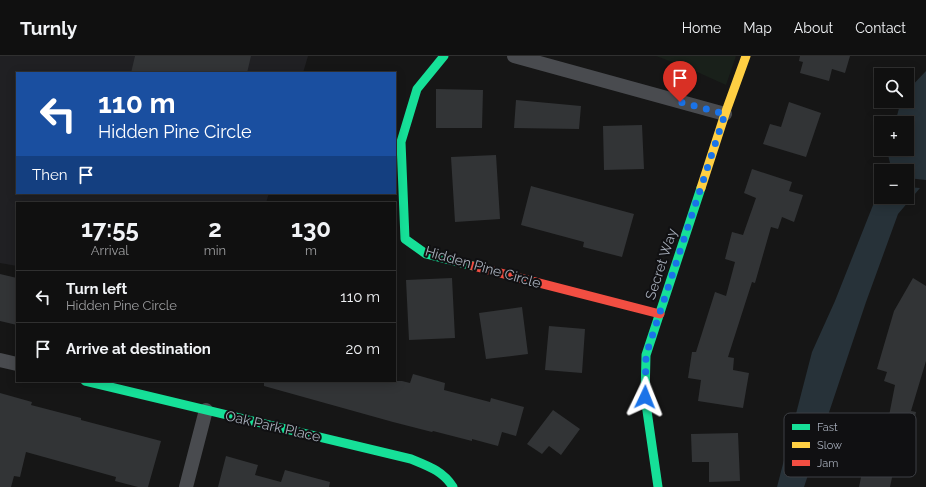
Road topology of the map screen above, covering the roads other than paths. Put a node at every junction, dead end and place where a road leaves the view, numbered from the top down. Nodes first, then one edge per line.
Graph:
1 (444, 56) edge
2 (514, 56) edge
3 (746, 56) edge
4 (725, 114) junction
5 (400, 239) edge
6 (660, 314) junction
7 (0, 360) edge
8 (16, 364) edge
9 (89, 382) edge
10 (206, 410) junction
11 (186, 487) edge
12 (452, 487) edge
13 (658, 487) edge

1 - 5 street, Hidden Pine Circle
2 - 4 street
3 - 4 street, Secret Way
4 - 6 street, Secret Way
5 - 6 street, Hidden Pine Circle
6 - 13 street, Secret Way
7 - 8 street
9 - 10 street, Oak Park Place
10 - 11 street
10 - 12 street, Oak Park Place

